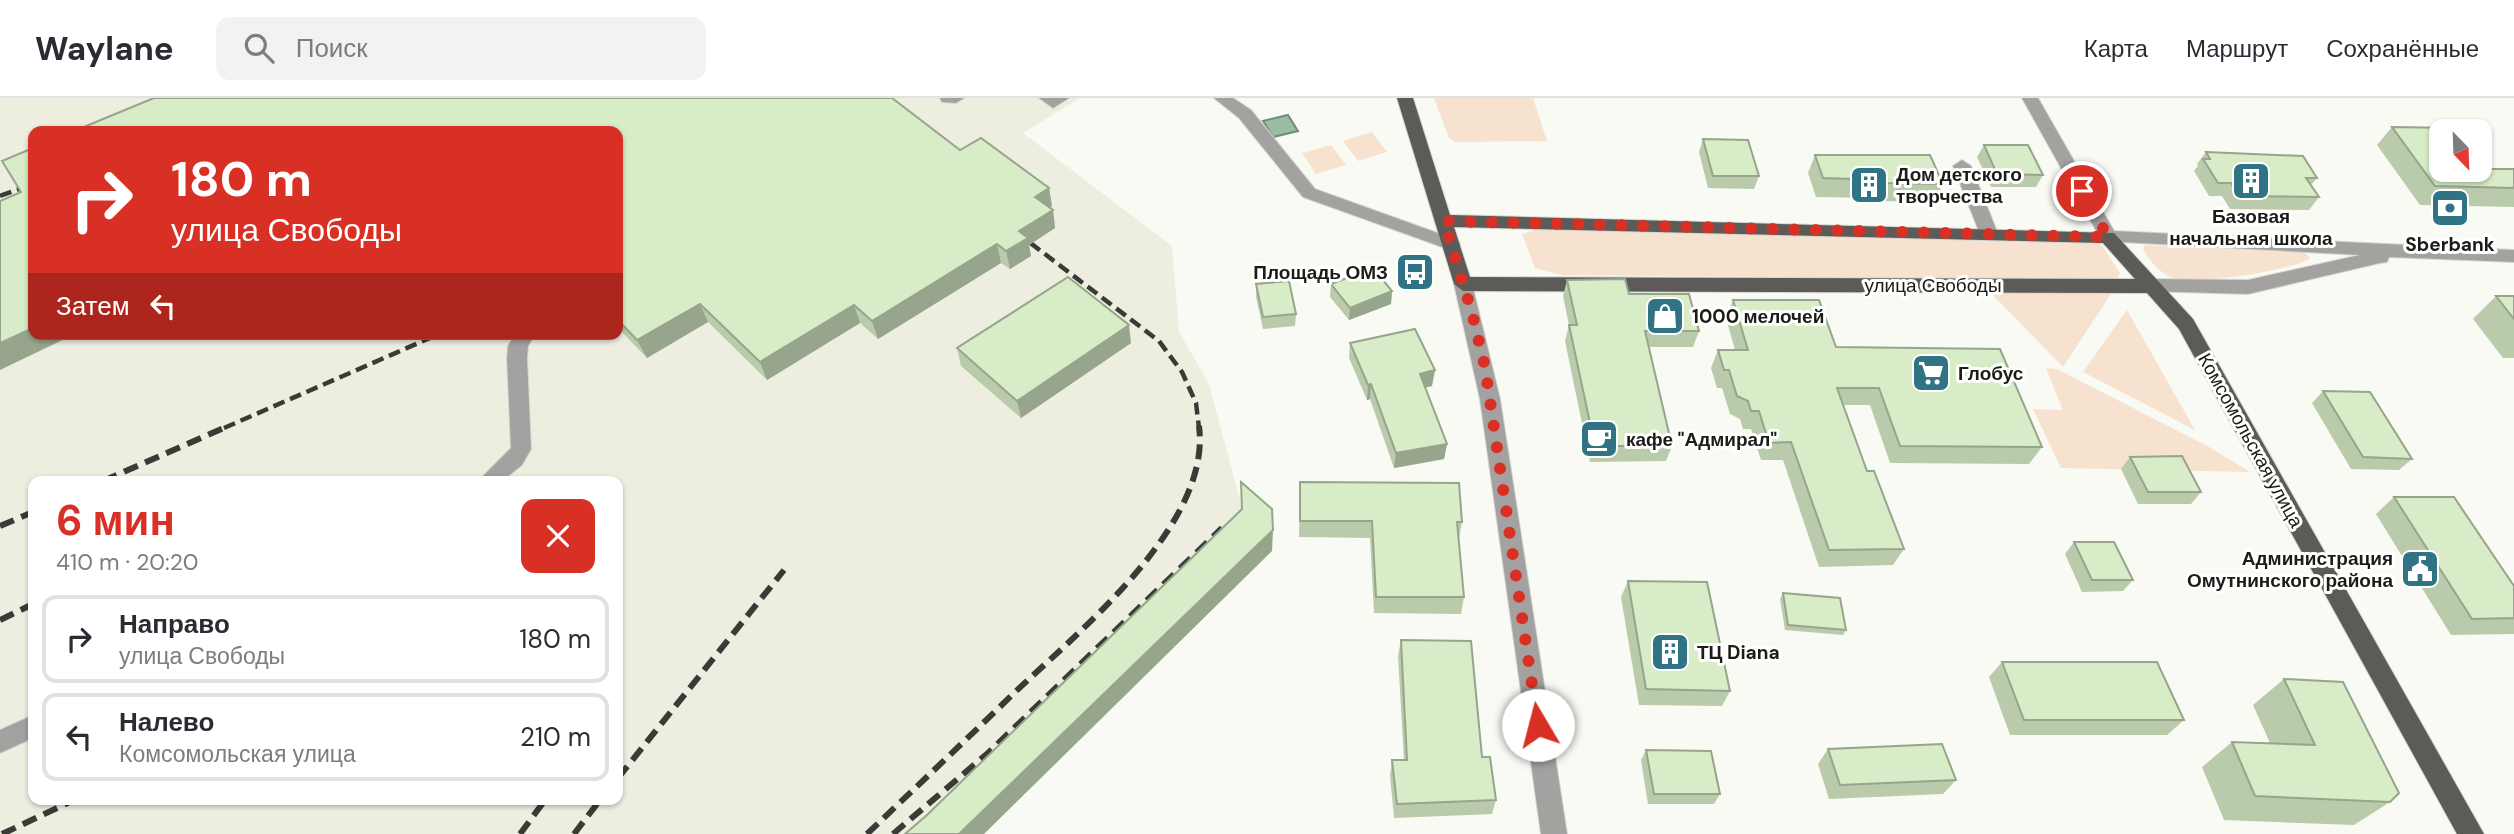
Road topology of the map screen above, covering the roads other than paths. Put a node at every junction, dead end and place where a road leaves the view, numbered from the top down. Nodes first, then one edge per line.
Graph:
1 (948, 98) edge
2 (956, 98) edge
3 (1046, 98) edge
4 (1062, 98) edge
5 (1222, 98) edge
6 (1405, 98) edge
7 (2030, 98) edge
8 (1962, 166) dead end
9 (1444, 221) junction
10 (1989, 234) junction
11 (2108, 237) junction
12 (1451, 244) junction
13 (2399, 251) junction
14 (2514, 256) edge
15 (1463, 284) junction
16 (2152, 286) junction
17 (522, 340) edge
18 (494, 476) edge
19 (28, 728) edge
20 (0, 742) edge
21 (1554, 834) edge
22 (2472, 834) edge

1 - 2 street
3 - 4 street
5 - 12 street
6 - 9 main road
7 - 11 street, Комсомольская улица
8 - 10 street
9 - 10 main road, улица Свободы
9 - 12 main road
10 - 11 main road, улица Свободы
11 - 13 street, улица Свободы
11 - 16 main road, Комсомольская улица
12 - 15 main road
13 - 14 street, улица Свободы
13 - 16 street, улица Свободы
15 - 16 main road, улица Свободы
15 - 21 street
16 - 22 main road, Комсомольская улица
17 - 18 street
19 - 20 street

